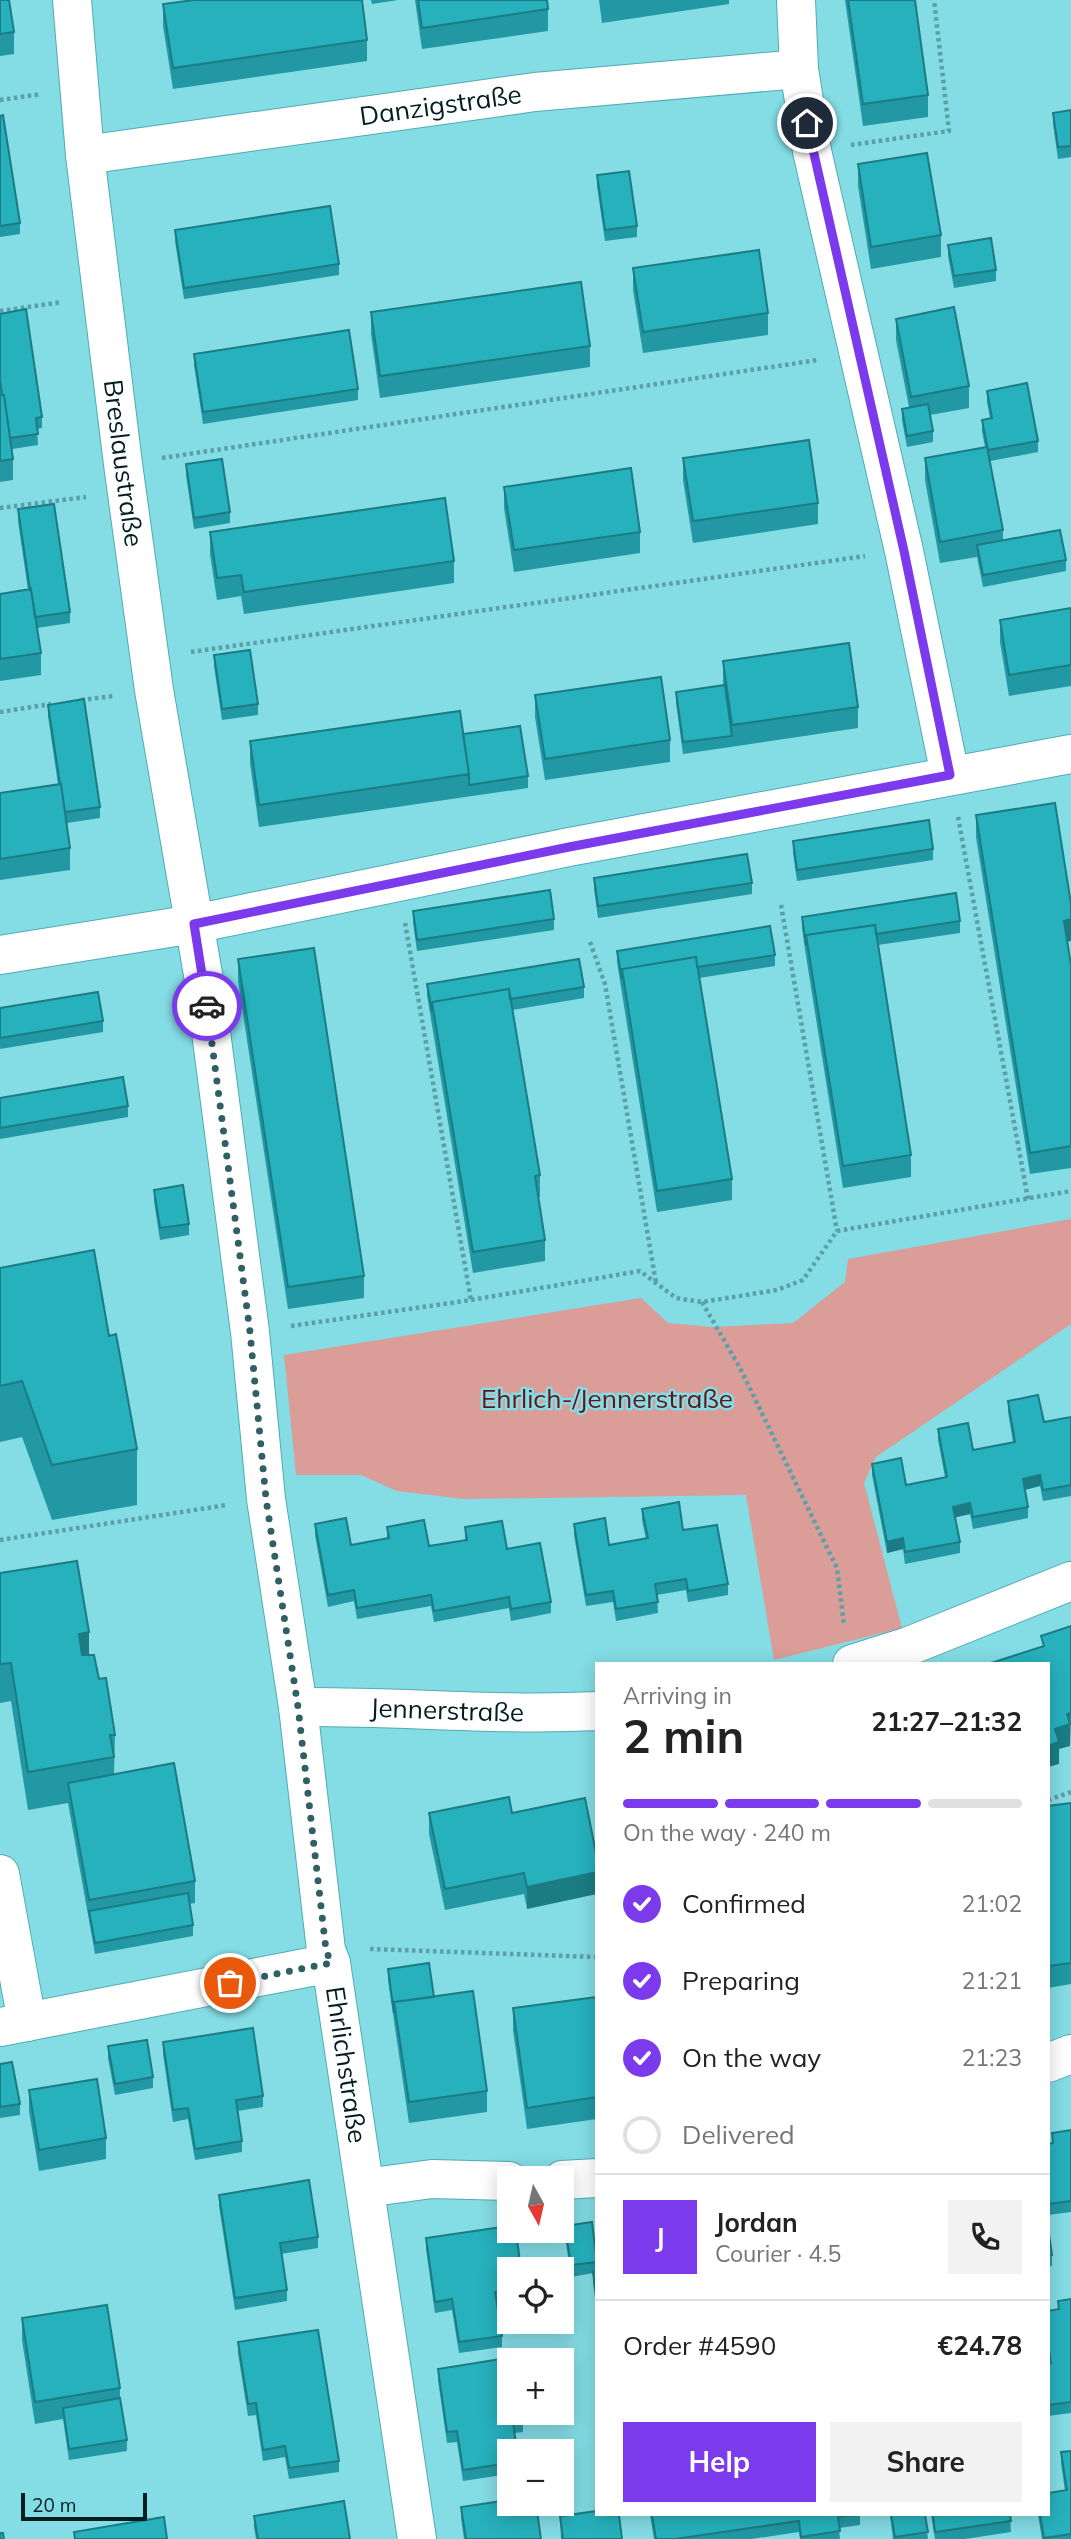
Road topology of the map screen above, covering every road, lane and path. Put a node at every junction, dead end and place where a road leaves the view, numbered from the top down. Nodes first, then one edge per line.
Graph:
1 (72, 0) edge
2 (796, 0) edge
3 (934, 0) edge
4 (799, 69) junction
5 (811, 151) junction
6 (85, 155) junction
7 (103, 296) junction
8 (0, 311) edge
9 (859, 353) junction
10 (125, 477) junction
11 (0, 508) edge
12 (904, 551) junction
13 (151, 674) junction
14 (77, 701) edge
15 (64, 703) edge
16 (0, 712) edge
17 (1071, 754) edge
18 (950, 775) junction
19 (398, 881) junction
20 (780, 905) dead end
21 (194, 924) junction
22 (590, 942) dead end
23 (0, 955) edge
24 (1071, 1191) edge
25 (1028, 1199) junction
26 (837, 1231) junction
27 (656, 1284) junction
28 (471, 1300) junction
29 (702, 1302) junction
30 (250, 1332) junction
31 (266, 1499) junction
32 (0, 1540) edge
33 (1071, 1581) edge
34 (849, 1648) edge
35 (298, 1707) junction
36 (595, 1711) edge
37 (1071, 1792) edge
38 (1050, 1799) edge
39 (0, 1874) edge
40 (329, 1957) junction
41 (595, 1957) edge
42 (13, 2024) edge
43 (1071, 2054) edge
44 (1050, 2062) edge
45 (595, 2178) edge
46 (574, 2179) edge
47 (497, 2181) edge
48 (365, 2188) junction
49 (417, 2539) edge

1 - 6 street, Breslaustraße
2 - 4 street
3 - 5 path
4 - 5 street
4 - 6 street, Danzigstraße
5 - 9 street
6 - 7 street, Breslaustraße
7 - 8 path
7 - 10 street, Breslaustraße
9 - 10 path
9 - 12 street
10 - 11 path
10 - 13 street, Breslaustraße
12 - 13 path
12 - 18 street
13 - 14 path
13 - 21 street, Breslaustraße
15 - 16 path
17 - 18 street
18 - 19 street
18 - 25 path
19 - 21 street
19 - 28 path
20 - 26 path
21 - 23 street
21 - 30 street, Ehrlichstraße
22 - 27 path
24 - 25 path
25 - 26 path
26 - 29 path
27 - 28 path
27 - 29 path
28 - 30 path
29 - 34 path
30 - 31 street, Ehrlichstraße
31 - 32 path
31 - 35 street, Ehrlichstraße
33 - 34 street
35 - 36 street, Jennerstraße
35 - 40 street, Ehrlichstraße
37 - 38 path
39 - 42 street
40 - 41 path
40 - 42 street
40 - 48 street, Ehrlichstraße
43 - 44 street
45 - 46 street
47 - 48 street
48 - 49 street, Ehrlichstraße

